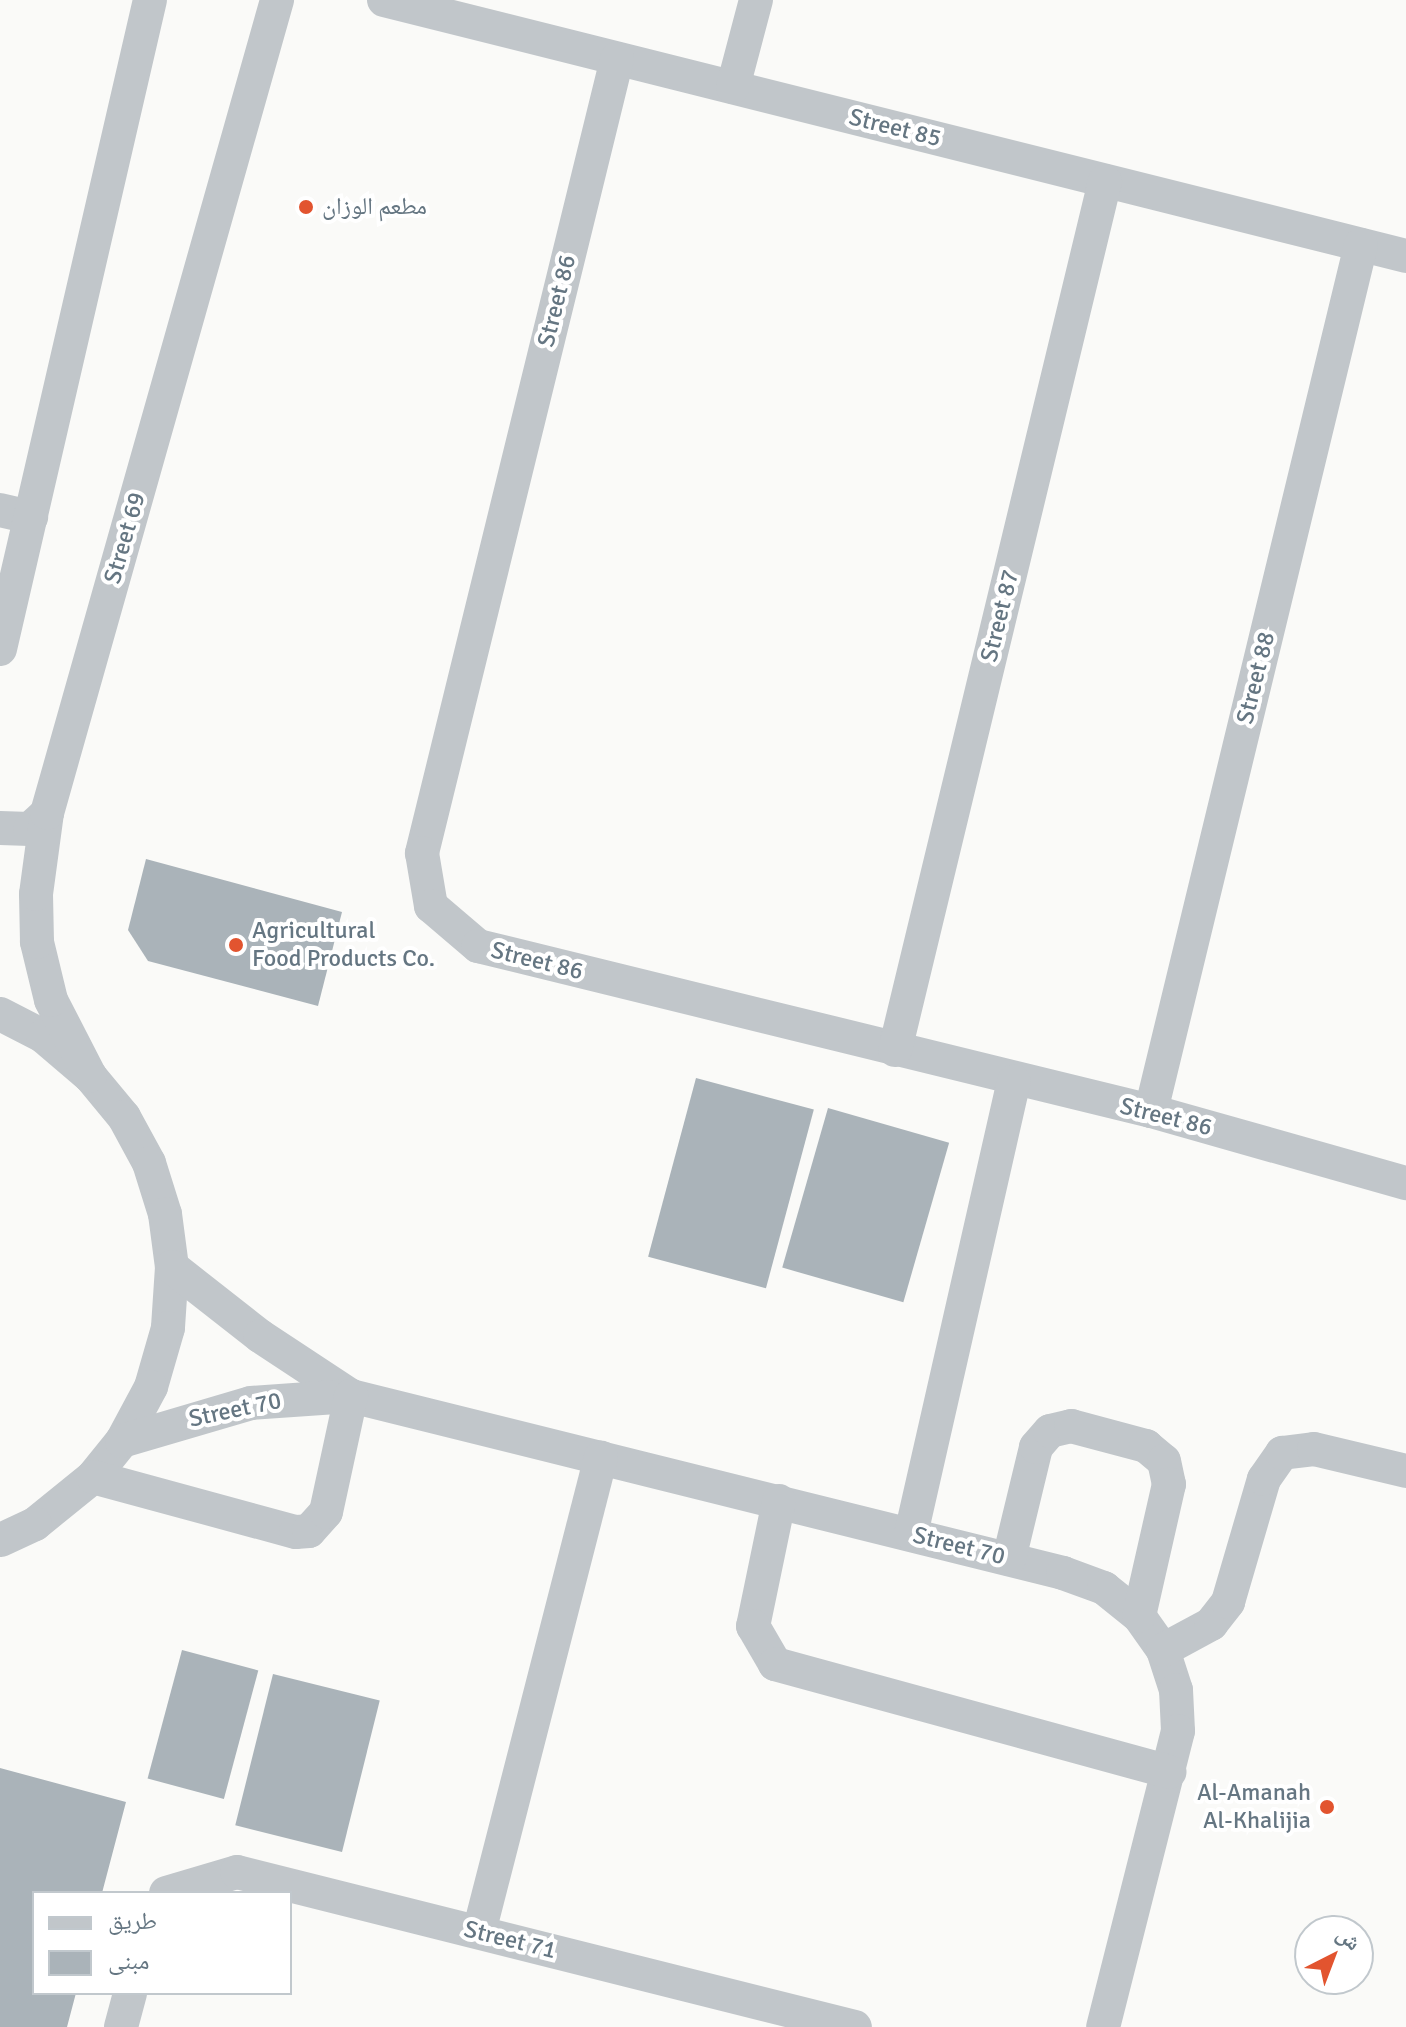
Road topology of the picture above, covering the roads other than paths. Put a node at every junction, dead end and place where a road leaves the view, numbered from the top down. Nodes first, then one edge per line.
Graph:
1 (150, 0) edge
2 (277, 0) edge
3 (384, 0) edge
4 (756, 0) edge
5 (617, 59) junction
6 (733, 87) junction
7 (1105, 181) junction
8 (1361, 245) junction
9 (1406, 256) edge
10 (16, 514) edge
11 (0, 649) edge
12 (47, 813) junction
13 (0, 828) edge
14 (0, 1014) edge
15 (895, 1050) junction
16 (90, 1076) junction
17 (1014, 1082) junction
18 (1151, 1111) junction
19 (1406, 1183) edge
20 (172, 1267) junction
21 (351, 1396) junction
22 (122, 1441) junction
23 (601, 1457) junction
24 (1406, 1471) edge
25 (93, 1477) junction
26 (779, 1501) junction
27 (911, 1534) junction
28 (0, 1540) edge
29 (1009, 1559) junction
30 (1139, 1616) junction
31 (1163, 1650) junction
32 (1169, 1772) junction
33 (173, 1891) edge
34 (479, 1932) junction
35 (129, 1995) edge
36 (770, 2016) edge
37 (121, 2027) edge
38 (855, 2027) edge
39 (1103, 2027) edge

1 - 10 street
2 - 12 street, Street 69
3 - 5 street, Street 85
4 - 6 street
5 - 6 street, Street 85
5 - 15 street, Street 86
6 - 7 street, Street 85
7 - 8 street, Street 85
7 - 15 street, Street 87
8 - 9 street, Street 85
8 - 18 street, Street 88
10 - 11 street
12 - 13 street
12 - 16 street, Street 69
14 - 16 street
15 - 17 street, Street 86
16 - 20 street
17 - 18 street, Street 86
17 - 27 street
18 - 19 street, Street 86
20 - 21 street, Street 70
20 - 22 street
21 - 22 street, Street 70
21 - 23 street, Street 70
21 - 25 street
22 - 25 street
23 - 26 street, Street 70
23 - 34 street
24 - 31 street
25 - 28 street
26 - 27 street, Street 70
26 - 32 street
27 - 29 street, Street 70
29 - 30 street, Street 70
29 - 30 street
30 - 31 street, Street 70
31 - 32 street, Street 70
32 - 39 street, Street 70
33 - 34 street, Street 71
34 - 36 street, Street 71
35 - 37 street
36 - 38 street, Street 71

